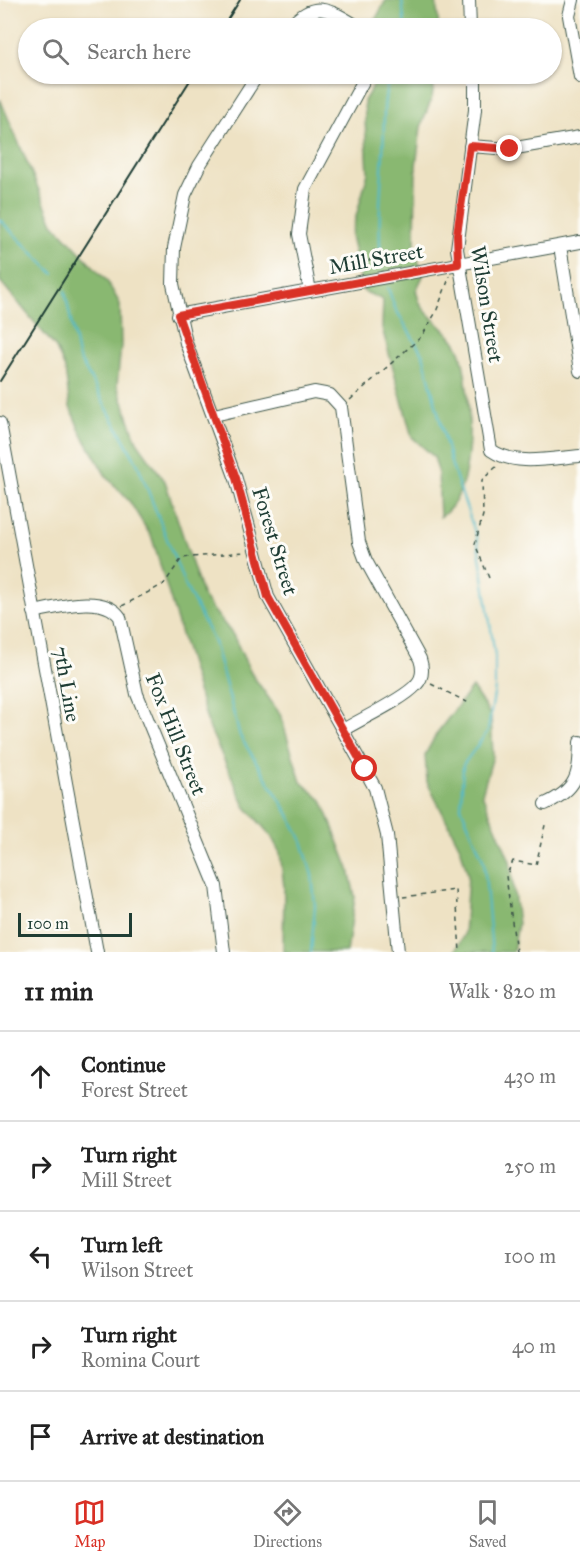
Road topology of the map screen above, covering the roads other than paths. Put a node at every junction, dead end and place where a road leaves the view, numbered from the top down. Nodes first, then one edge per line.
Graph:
1 (469, 0) edge
2 (573, 0) edge
3 (294, 18) edge
4 (344, 18) edge
5 (470, 18) edge
6 (580, 77) edge
7 (252, 84) edge
8 (362, 84) edge
9 (475, 84) edge
10 (580, 137) edge
11 (470, 146) junction
12 (580, 242) edge
13 (560, 246) junction
14 (454, 270) junction
15 (310, 291) junction
16 (178, 315) junction
17 (580, 371) edge
18 (214, 415) junction
19 (0, 423) edge
20 (580, 456) edge
21 (34, 612) junction
22 (343, 730) junction
23 (580, 742) edge
24 (545, 804) dead end
25 (97, 952) edge
26 (224, 952) edge
27 (398, 952) edge

1 - 5 street
2 - 6 street
3 - 4 street
7 - 16 street, Forest Street
8 - 15 street
9 - 11 street, Wilson Street
10 - 11 street
11 - 14 street, Wilson Street
12 - 13 street, Mill Street
13 - 14 street, Mill Street
13 - 17 street
14 - 15 street, Mill Street
14 - 20 street, Wilson Street
15 - 16 street, Mill Street
16 - 18 street, Forest Street
18 - 22 street, Forest Street
18 - 22 street
19 - 21 street, 7th Line
21 - 25 street, 7th Line
21 - 26 street, Fox Hill Street
22 - 27 street, Forest Street
23 - 24 street

